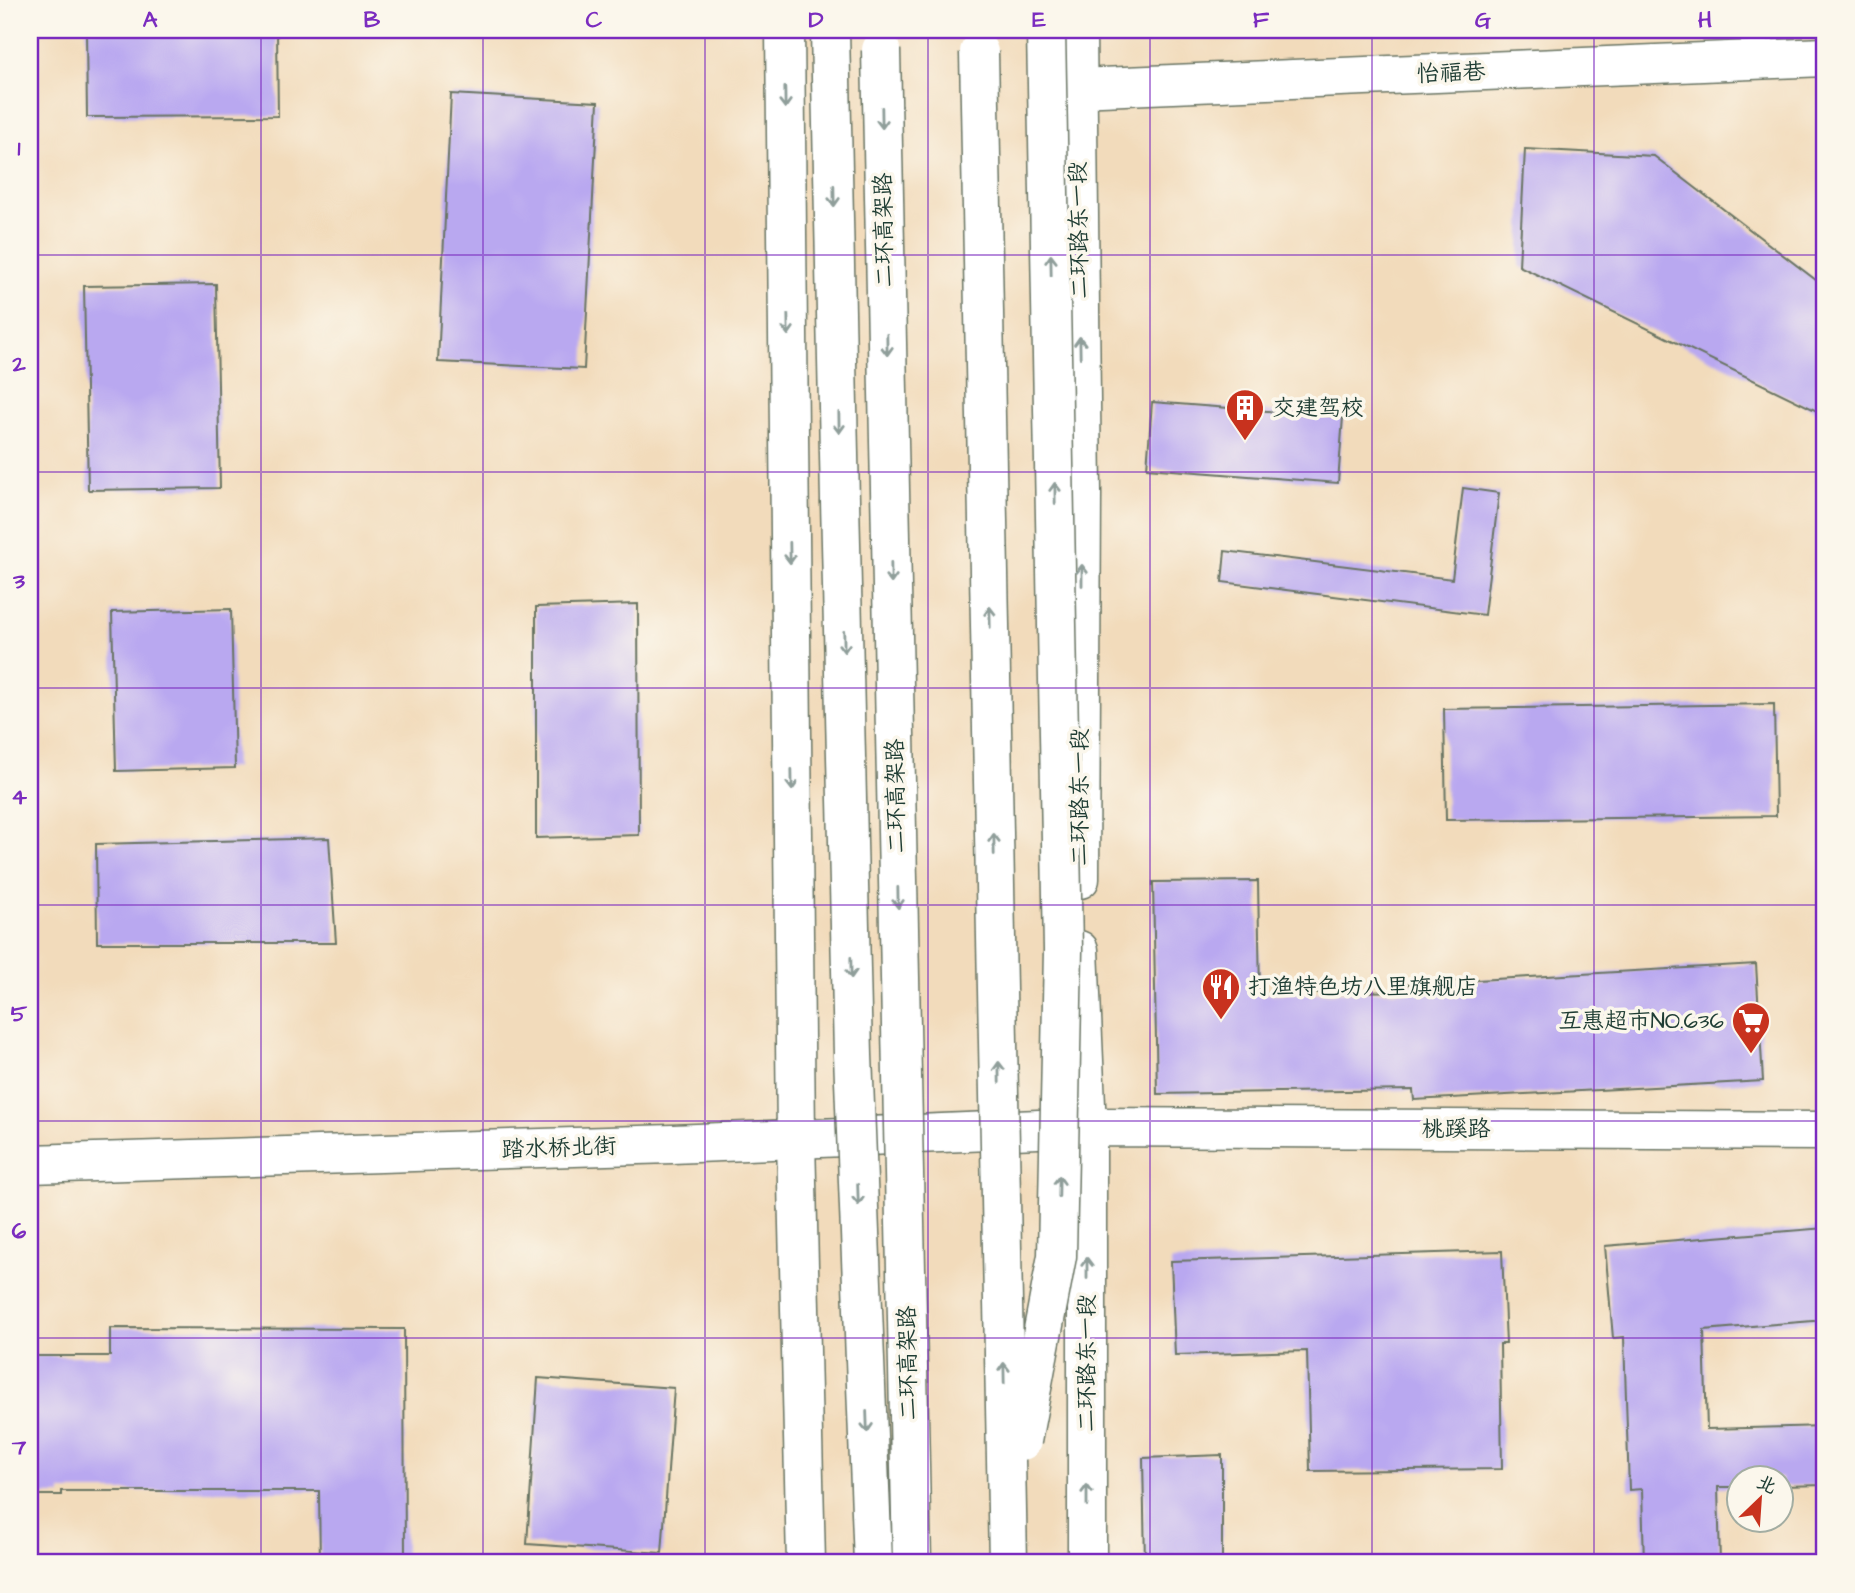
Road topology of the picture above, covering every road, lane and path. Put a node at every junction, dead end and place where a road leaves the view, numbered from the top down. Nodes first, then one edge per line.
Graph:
1 (785, 30) edge
2 (830, 30) edge
3 (880, 30) edge
4 (978, 30) edge
5 (1046, 30) edge
6 (1077, 30) edge
7 (1825, 57) edge
8 (1077, 88) junction
9 (1087, 1127) junction
10 (1825, 1131) edge
11 (796, 1139) junction
12 (30, 1164) edge
13 (1007, 1519) junction
14 (806, 1563) edge
15 (873, 1563) edge
16 (912, 1563) edge
17 (1008, 1563) edge
18 (1087, 1563) edge

1 -> 11 main road
2 -> 15 main road, bridge
3 -> 16 main road, 二环高架路, bridge
13 -> 4 main road, bridge
13 -> 5 main road, bridge
6 - 8 main road, 二环路东一段
7 - 8 main road, 怡福巷
9 -> 8 main road, 二环路东一段
9 - 10 main road, 桃蹊路
9 - 11 main road, 踏水桥北街
18 -> 9 main road, 二环路东一段
11 - 12 main road, 踏水桥北街
11 - 14 main road
13 - 17 main road, bridge

